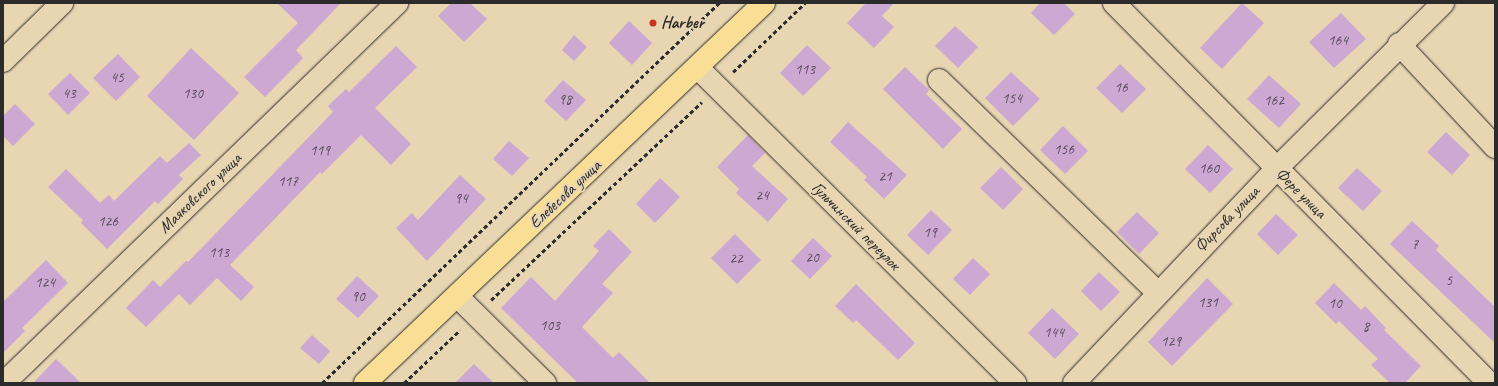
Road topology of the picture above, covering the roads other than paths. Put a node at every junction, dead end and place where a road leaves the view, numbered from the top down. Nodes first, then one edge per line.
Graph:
1 (62, 3) edge
2 (397, 3) edge
3 (764, 3) edge
4 (1114, 3) edge
5 (1443, 3) edge
6 (1400, 44) junction
7 (3, 61) edge
8 (698, 68) junction
9 (939, 80) dead end
10 (1495, 147) edge
11 (1276, 168) junction
12 (1157, 292) junction
13 (457, 296) junction
14 (4, 383) edge
15 (365, 383) edge
16 (545, 383) edge
17 (1015, 383) edge
18 (1074, 383) edge
19 (1489, 383) edge

1 - 7 street
2 - 14 street, Маяковского улица
3 - 8 main road, Елебесова улица
4 - 11 street, Фере улица
5 - 6 street, Фирсова улица
6 - 10 street
6 - 11 street, Фирсова улица
8 - 13 main road, Елебесова улица
8 - 17 street, Гульчинский переулок
9 - 12 street
11 - 12 street, Фирсова улица
11 - 19 street, Фере улица
12 - 18 street, Фирсова улица
13 - 15 main road, Елебесова улица
13 - 16 street

